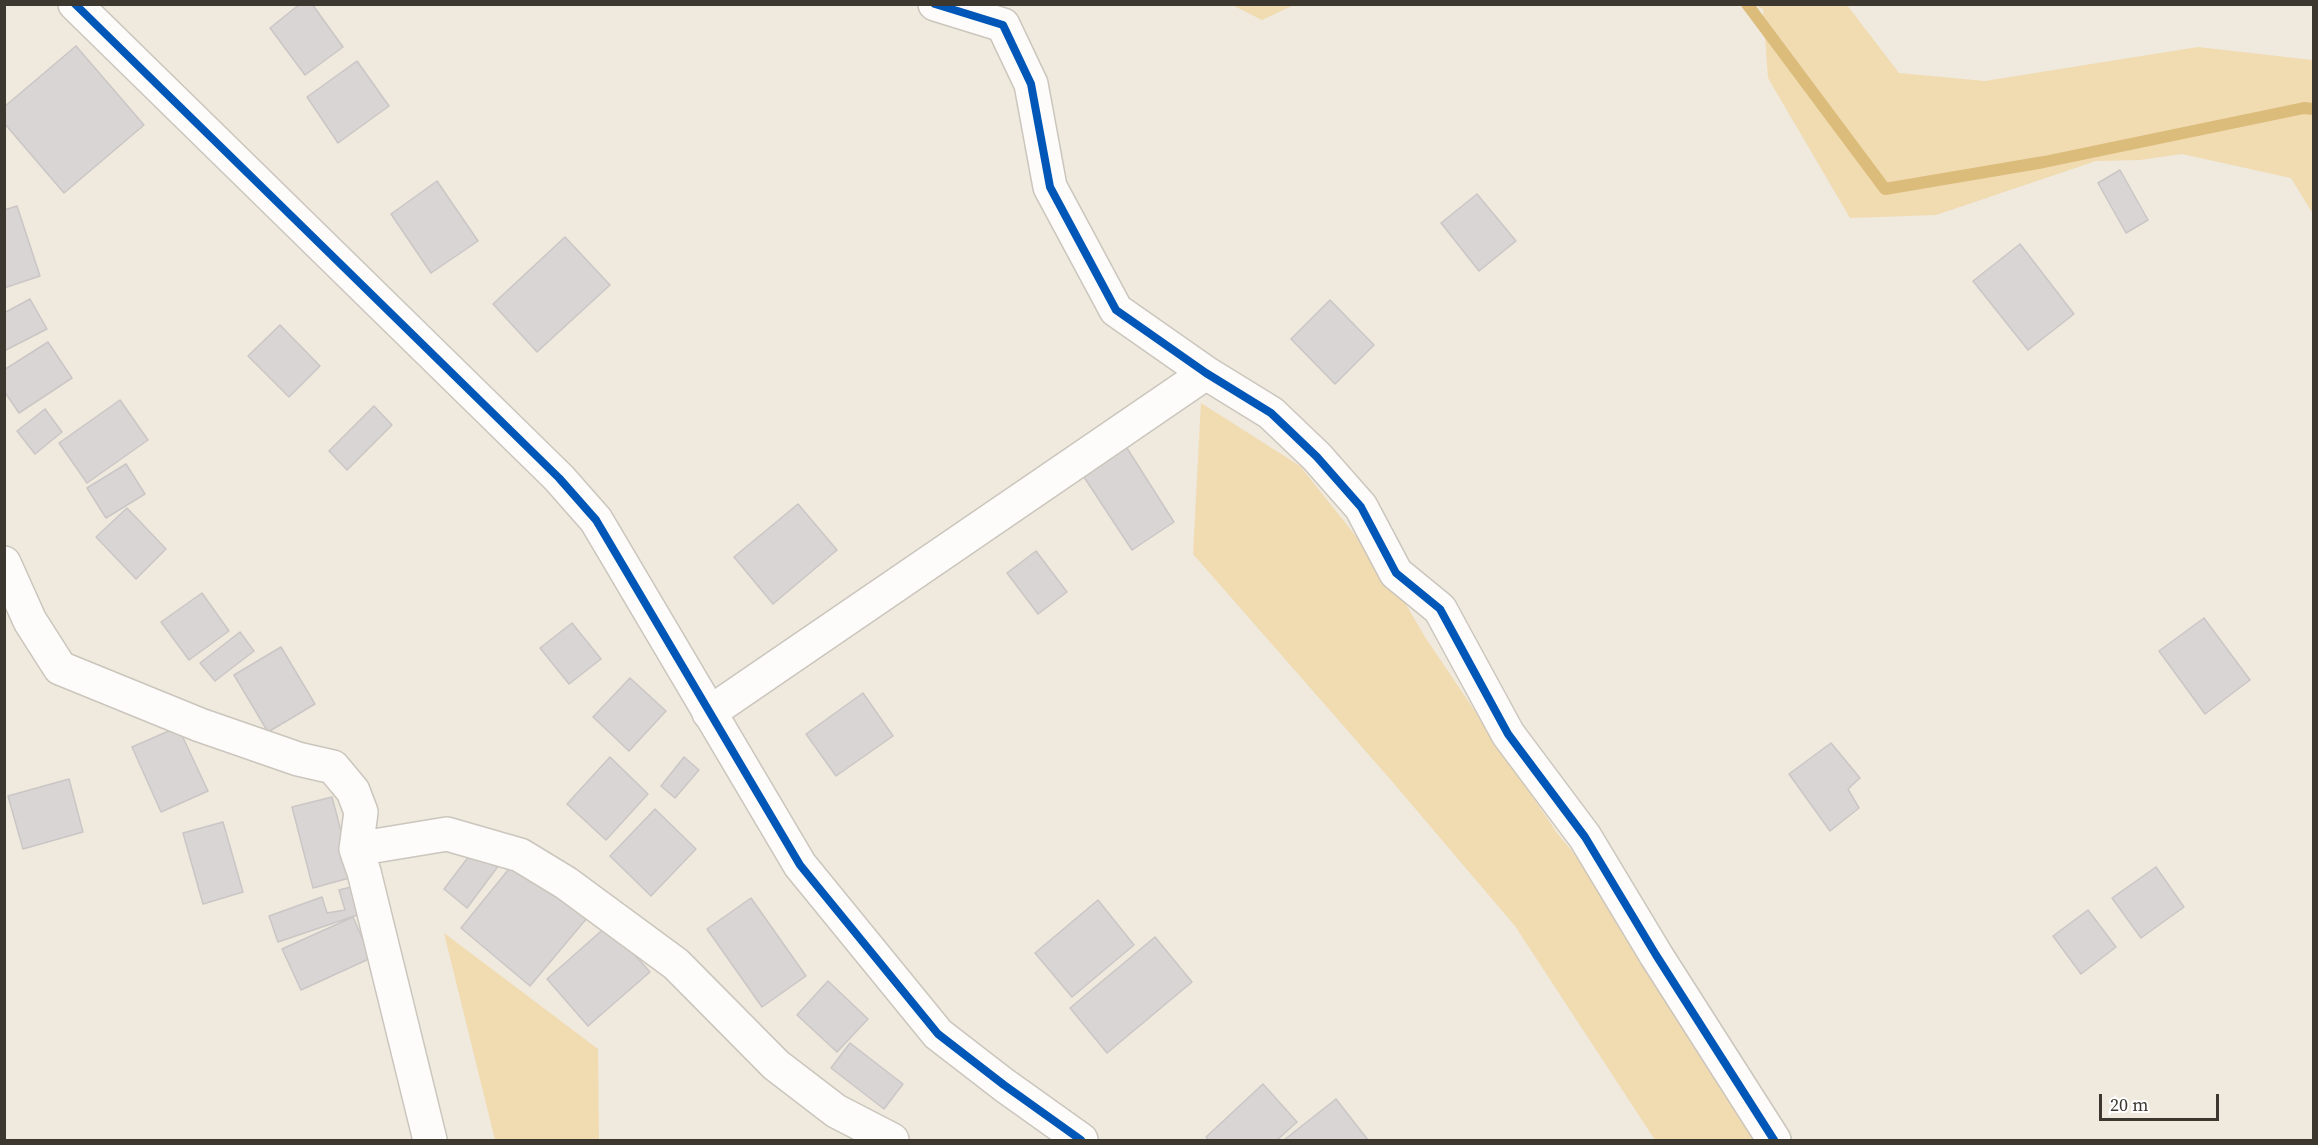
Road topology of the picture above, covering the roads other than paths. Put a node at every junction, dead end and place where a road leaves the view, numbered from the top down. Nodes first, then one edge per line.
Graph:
1 (75, 4) edge
2 (935, 4) edge
3 (1206, 373) junction
4 (4, 563) edge
5 (709, 713) junction
6 (356, 849) junction
7 (430, 1140) edge
8 (892, 1140) edge
9 (1082, 1140) edge
10 (1774, 1140) edge

1 - 5 street
2 - 3 street
3 - 5 street
3 - 10 street
4 - 6 street
5 - 9 street
6 - 7 street
6 - 8 street

